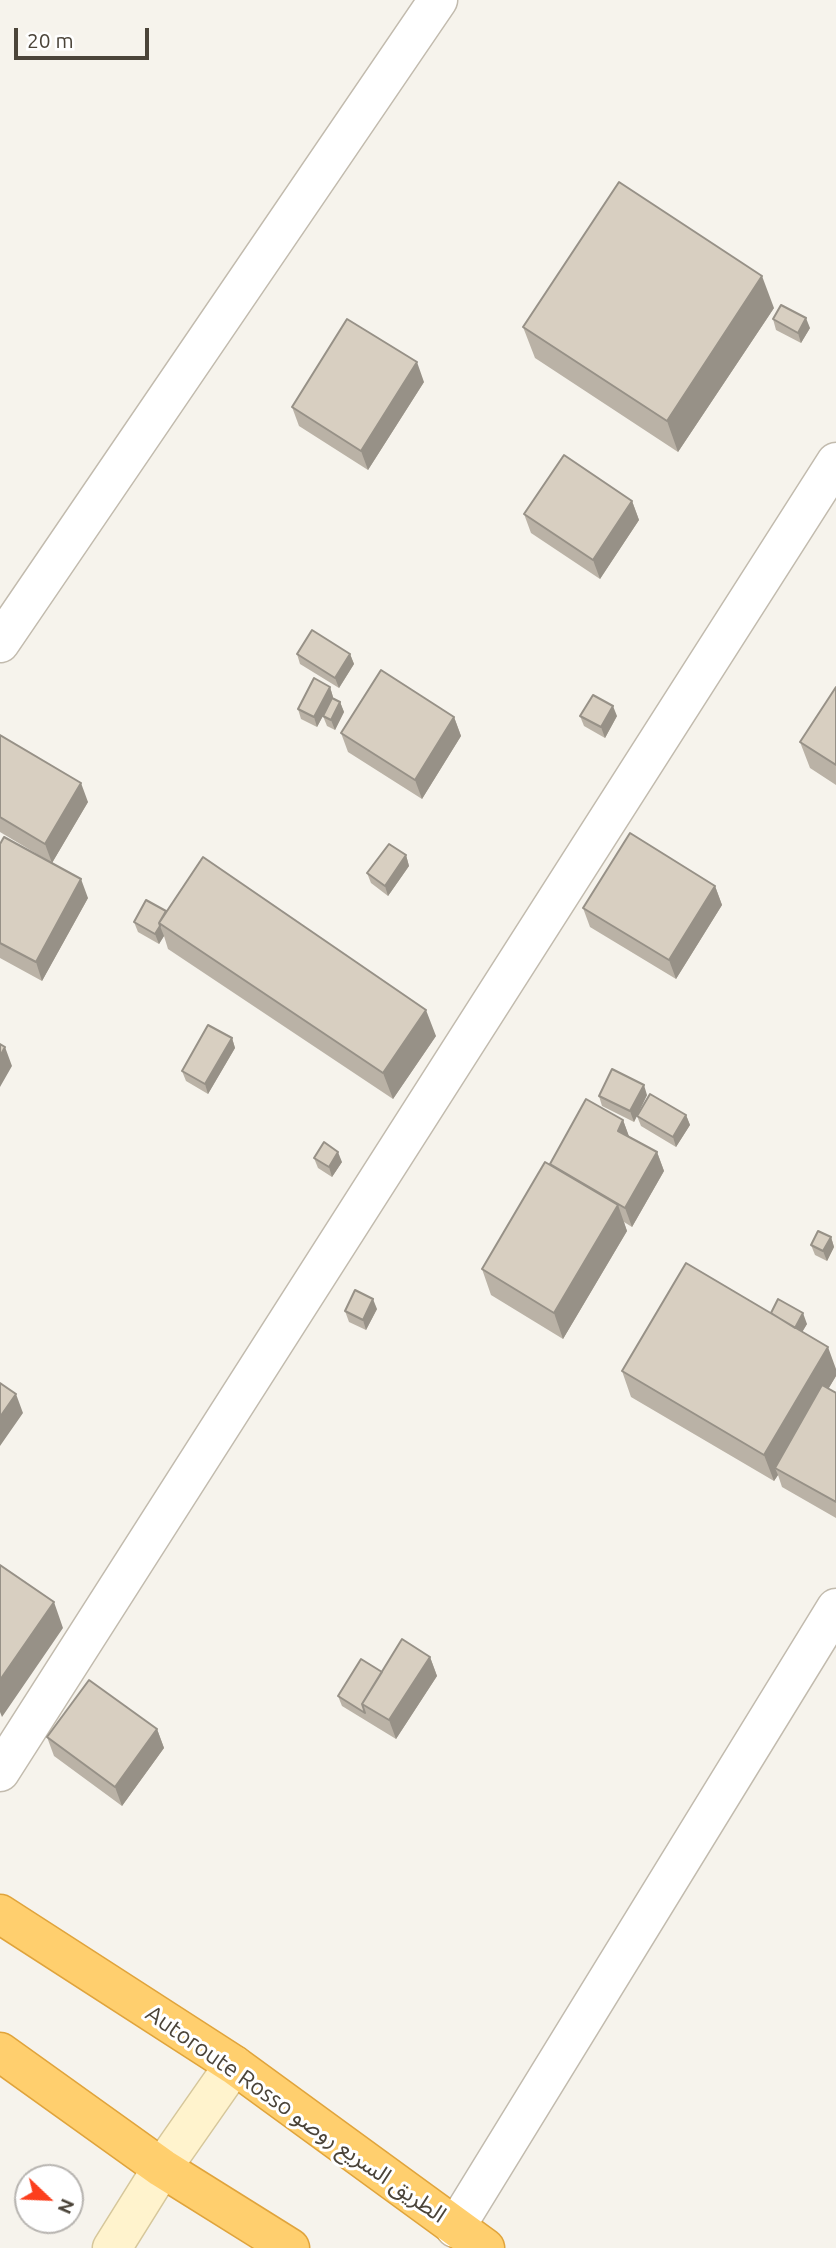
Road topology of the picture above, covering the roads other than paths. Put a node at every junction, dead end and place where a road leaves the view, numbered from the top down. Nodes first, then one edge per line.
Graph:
1 (438, 0) edge
2 (836, 462) edge
3 (0, 643) edge
4 (836, 1608) edge
5 (0, 1772) edge
6 (0, 1914) edge
7 (0, 2052) edge
8 (234, 2064) junction
9 (162, 2168) junction
10 (470, 2238) edge
11 (112, 2248) edge
12 (290, 2248) edge

1 - 3 street
2 - 5 street
4 - 10 street
6 - 8 highway, Autoroute Rosso الطريق السريع روصو
7 - 9 highway
8 - 9 street
8 - 10 highway, Autoroute Rosso الطريق السريع روصو
9 - 11 street
9 - 12 highway

